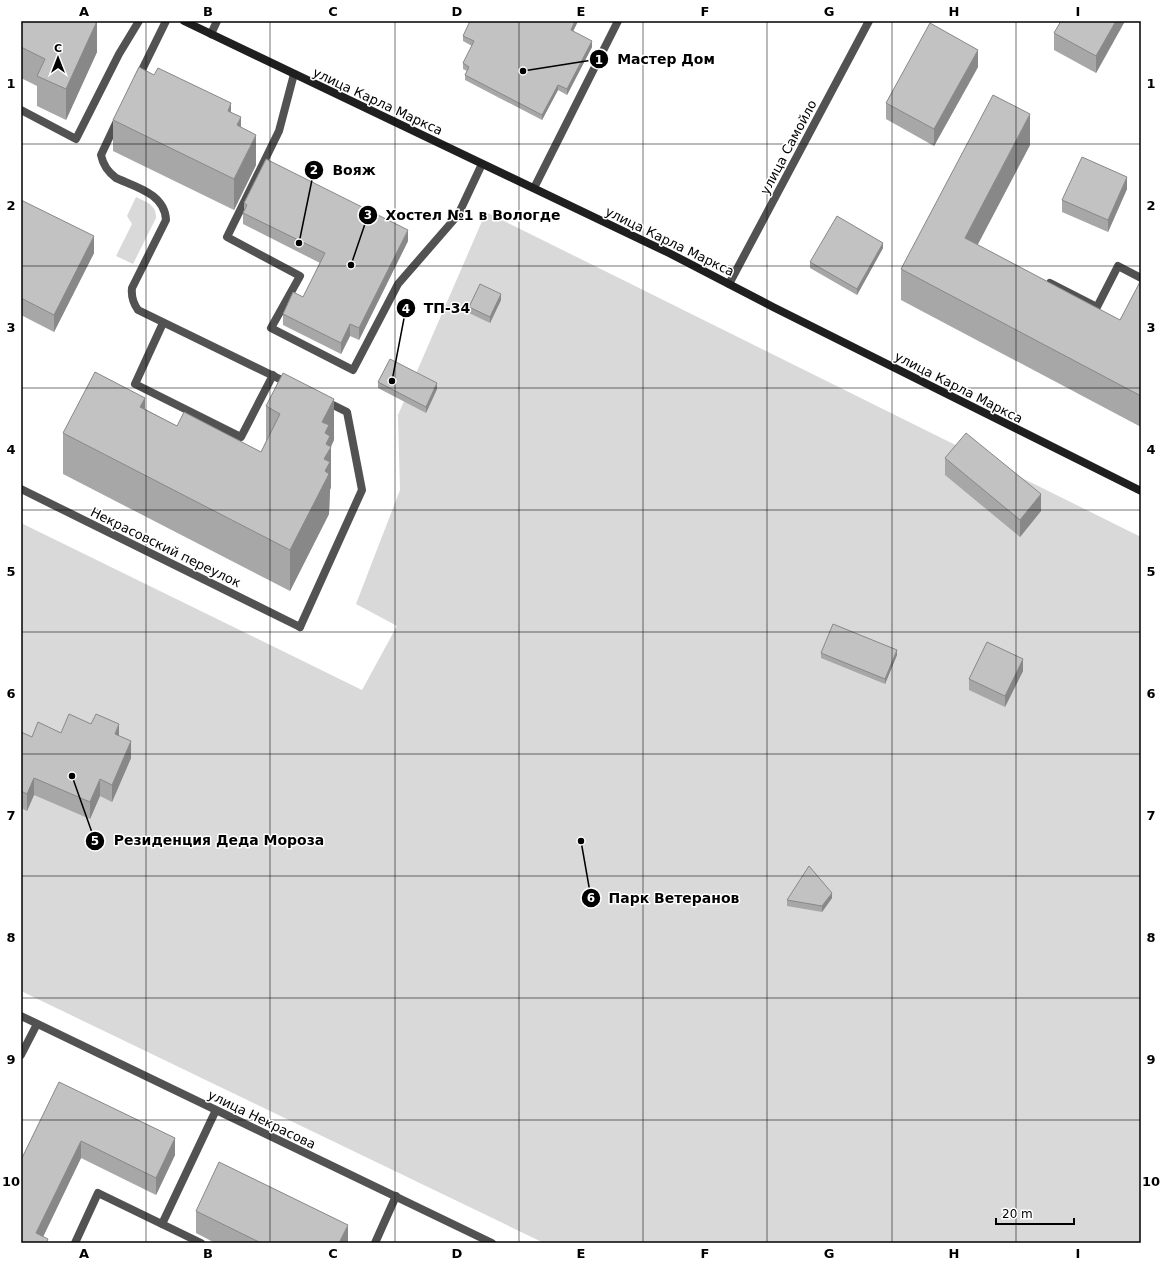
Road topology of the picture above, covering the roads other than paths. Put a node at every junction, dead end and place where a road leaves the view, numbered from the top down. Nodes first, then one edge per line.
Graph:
1 (139, 21) edge
2 (166, 21) edge
3 (184, 21) edge
4 (217, 21) edge
5 (618, 21) edge
6 (869, 21) edge
7 (211, 34) junction
8 (294, 74) junction
9 (134, 87) edge
10 (21, 110) edge
11 (120, 114) edge
12 (482, 164) junction
13 (534, 188) junction
14 (1141, 278) edge
15 (1044, 280) edge
16 (729, 284) junction
17 (163, 323) junction
18 (273, 376) junction
19 (300, 389) edge
20 (320, 398) edge
21 (21, 489) edge
22 (1141, 491) edge
23 (21, 1016) edge
24 (37, 1024) junction
25 (21, 1056) edge
26 (216, 1110) junction
27 (396, 1196) junction
28 (162, 1224) junction
29 (75, 1243) edge
30 (201, 1243) edge
31 (375, 1243) edge
32 (492, 1243) edge

1 - 10 street
2 - 9 street
3 - 7 street, улица Карла Маркса
4 - 7 street
5 - 13 street
6 - 16 street, улица Самойло
7 - 8 street, улица Карла Маркса
8 - 12 street, улица Карла Маркса
8 - 12 street
11 - 17 street
12 - 13 street, улица Карла Маркса
13 - 16 street, улица Карла Маркса
14 - 15 street
16 - 22 street, улица Карла Маркса
17 - 18 street
17 - 18 street
18 - 19 street
20 - 21 street, Некрасовский переулок
23 - 24 street, улица Некрасова
24 - 25 street
24 - 26 street, улица Некрасова
26 - 27 street, улица Некрасова
26 - 28 street
27 - 31 street
27 - 32 street, улица Некрасова
28 - 29 street
28 - 30 street

